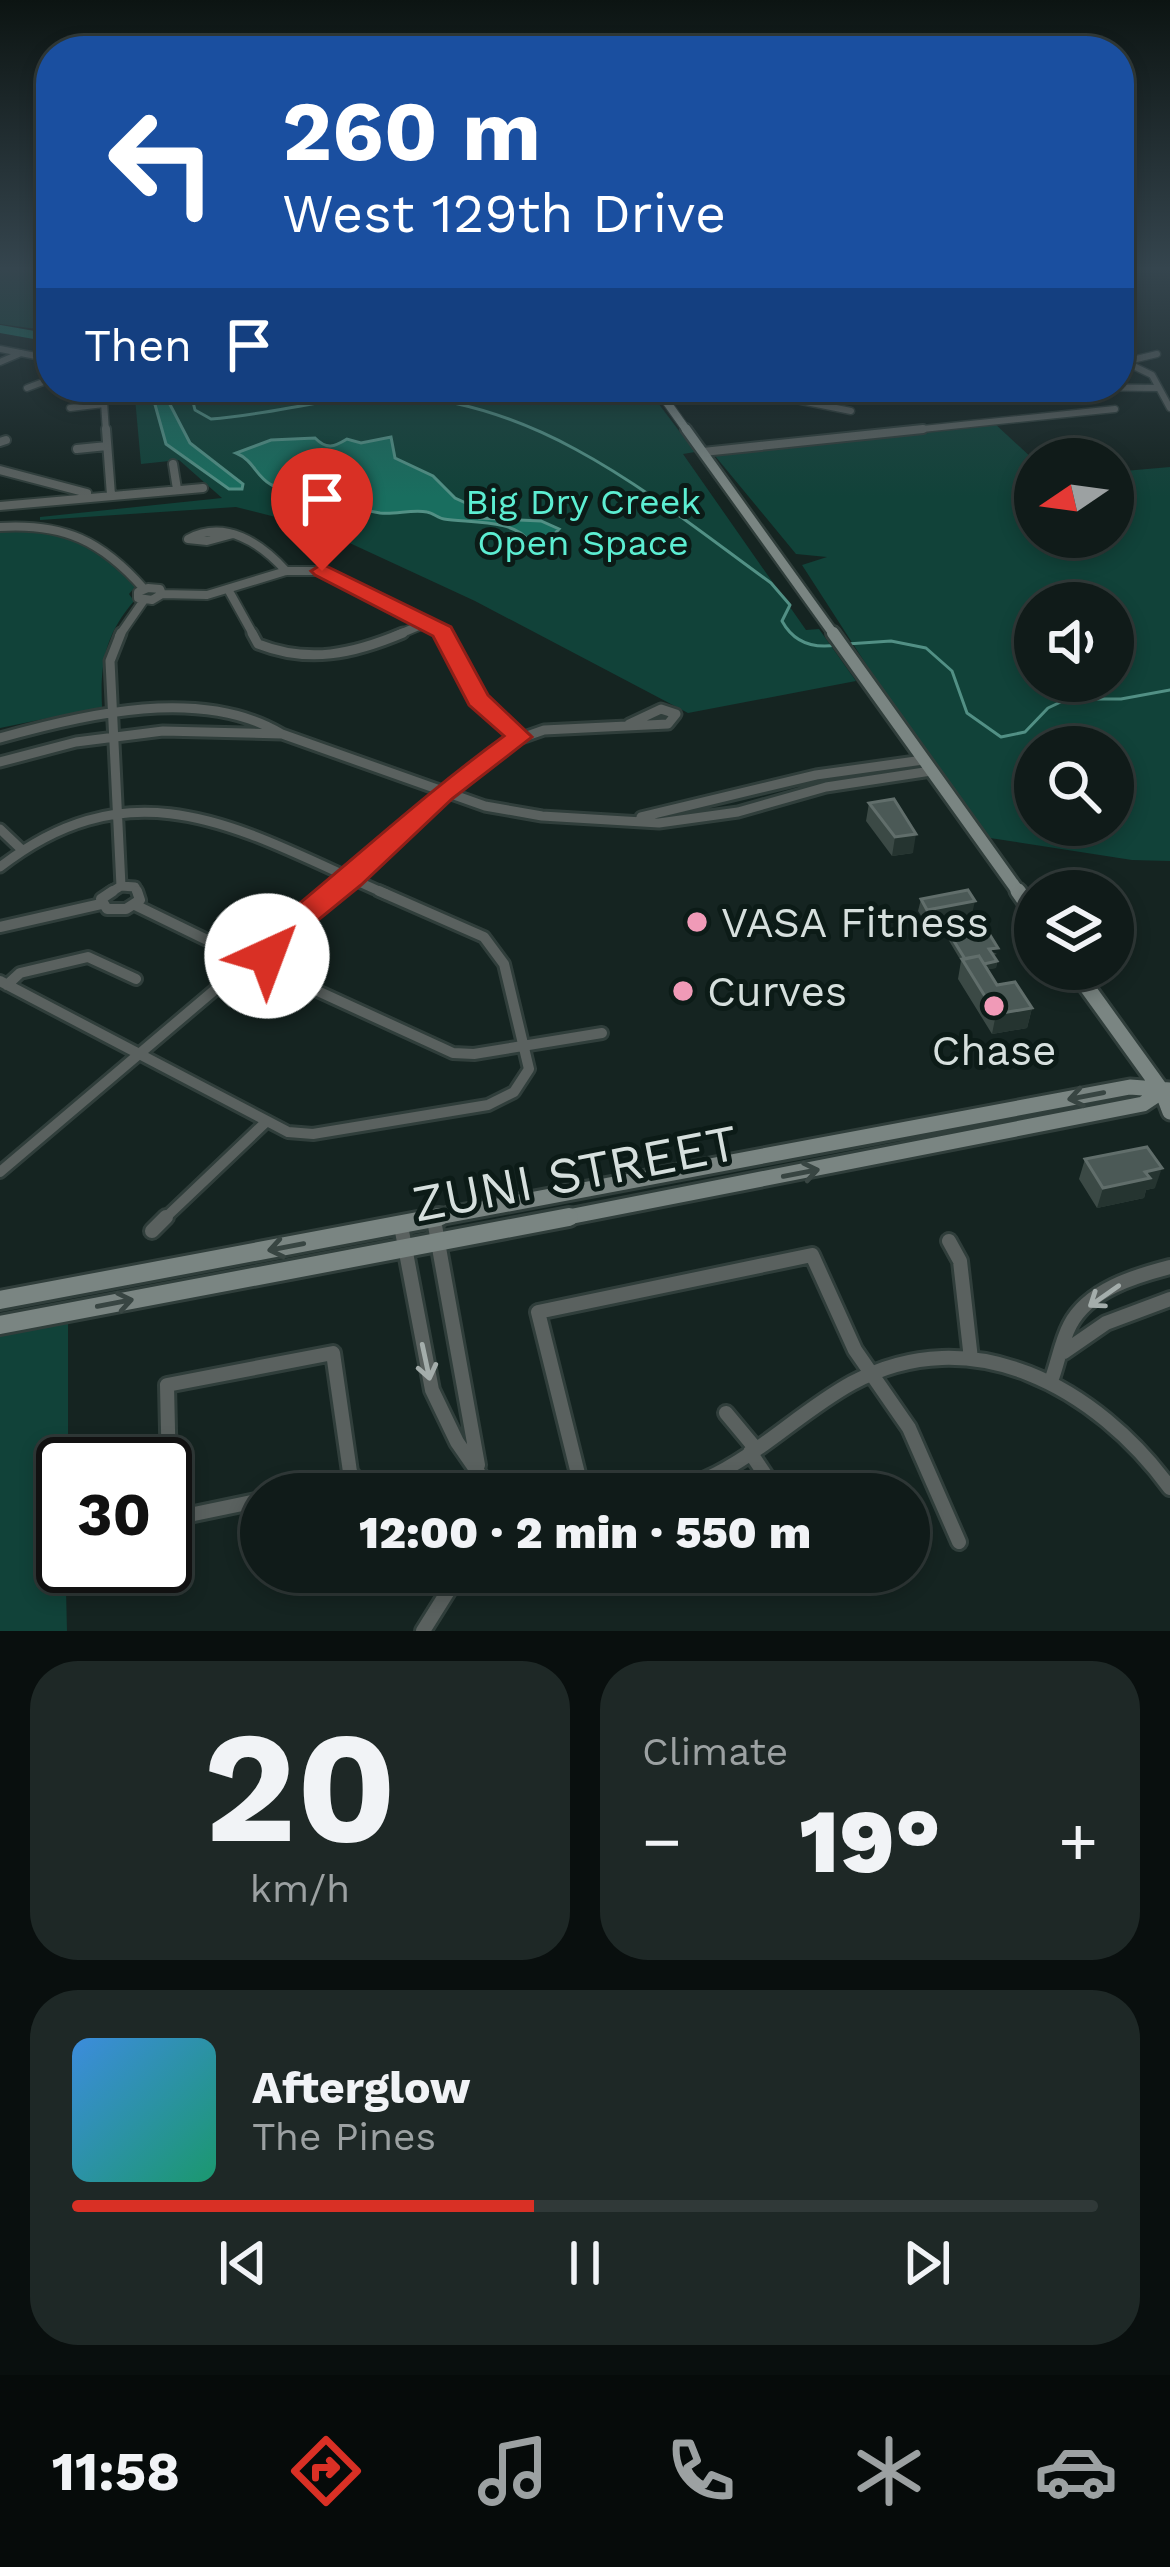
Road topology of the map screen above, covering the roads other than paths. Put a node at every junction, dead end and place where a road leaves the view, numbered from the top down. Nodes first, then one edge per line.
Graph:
1 (0, 349) edge
2 (21, 352) junction
3 (1157, 354) dead end
4 (36, 356) edge
5 (1134, 358) edge
6 (0, 362) edge
7 (1134, 365) edge
8 (36, 385) edge
9 (27, 388) dead end
10 (1134, 388) edge
11 (1160, 388) junction
12 (667, 402) edge
13 (806, 402) edge
14 (104, 404) joint
15 (70, 408) dead end
16 (1170, 408) edge
17 (1115, 410) dead end
18 (851, 411) dead end
19 (107, 446) junction
20 (77, 449) dead end
21 (703, 452) junction
22 (173, 464) dead end
23 (0, 470) edge
24 (203, 488) dead end
25 (177, 489) junction
26 (111, 495) junction
27 (99, 496) junction
28 (0, 506) edge
29 (0, 526) edge
30 (233, 534) junction
31 (286, 571) junction
32 (229, 591) junction
33 (144, 594) junction
34 (428, 622) junction
35 (112, 714) junction
36 (629, 724) dead end
37 (282, 734) junction
38 (0, 737) edge
39 (114, 737) junction
40 (519, 737) junction
41 (0, 762) edge
42 (927, 765) junction
43 (809, 777) junction
44 (817, 789) junction
45 (442, 794) junction
46 (116, 814) junction
47 (629, 820) junction
48 (0, 829) edge
49 (21, 849) junction
50 (0, 867) edge
51 (351, 879) junction
52 (121, 886) junction
53 (1014, 886) edge
54 (101, 904) junction
55 (135, 905) junction
56 (0, 927) edge
57 (262, 950) junction
58 (236, 954) junction
59 (263, 966) junction
60 (237, 971) junction
61 (136, 980) dead end
62 (4, 983) edge
63 (1090, 990) edge
64 (602, 1033) dead end
65 (527, 1046) junction
66 (135, 1055) junction
67 (1167, 1093) edge
68 (1170, 1112) edge
69 (266, 1122) junction
70 (0, 1172) edge
71 (434, 1220) junction
72 (401, 1226) junction
73 (152, 1231) dead end
74 (438, 1241) junction
75 (949, 1241) dead end
76 (405, 1247) junction
77 (1170, 1268) edge
78 (1170, 1299) edge
79 (0, 1300) edge
80 (0, 1325) edge
81 (1064, 1352) junction
82 (971, 1359) junction
83 (872, 1374) junction
84 (1051, 1382) junction
85 (726, 1413) dead end
86 (753, 1450) junction
87 (479, 1470) junction
88 (352, 1473) edge
89 (481, 1473) edge
90 (578, 1473) edge
91 (715, 1473) edge
92 (766, 1473) edge
93 (1170, 1489) edge
94 (240, 1504) edge
95 (959, 1542) dead end
96 (445, 1593) edge
97 (423, 1631) edge

1 - 2 street
2 - 4 street
2 - 6 street
3 - 5 street
7 - 11 street
8 - 9 street
10 - 11 street
11 - 16 street
12 - 21 main road
13 - 18 street
14 - 15 street
14 - 19 street
17 - 21 street
19 - 20 street
19 - 26 street
21 - 42 main road
22 - 25 street
23 - 27 street
24 - 25 street
25 - 26 street
26 - 27 street
27 - 28 street
29 - 33 street
30 - 30 street
30 - 31 street
31 - 32 street
31 - 34 street
32 - 33 street
32 - 34 street
33 - 35 street
34 - 40 street
35 - 37 street
35 - 38 street
35 - 39 street
36 - 40 street
37 - 39 street
37 - 45 street
39 - 41 street
39 - 46 street
40 - 45 street
42 - 43 street
42 - 44 street
42 - 53 main road
43 - 44 street
43 - 47 street
44 - 47 street
45 - 47 street
45 - 51 street
46 - 49 street
46 - 51 street
46 - 52 street
48 - 49 street
49 - 50 street
51 - 57 street
51 - 65 street
52 - 54 street
52 - 55 street
54 - 55 street
54 - 56 street
55 - 58 street
57 - 58 street
57 - 59 street
58 - 60 street
59 - 60 street
59 - 65 street
60 - 66 street
61 - 62 street
62 - 66 street
63 - 67 main road
64 - 65 street
65 - 69 street
66 - 69 street
66 - 70 street
67 - 68 main road
67 -> 71 main road, ZUNI STREET
74 -> 67 main road, ZUNI STREET
69 - 73 street
71 - 72 main road, ZUNI STREET
71 - 74 street
72 - 76 street
72 -> 79 main road, ZUNI STREET
74 - 76 main road, ZUNI STREET
74 - 87 street
75 - 82 street
80 -> 76 main road, ZUNI STREET
76 -> 87 street
77 -> 81 street
78 - 81 street
81 - 84 street
82 - 83 street
82 - 84 street
83 - 86 street
83 - 90 street
83 - 95 street
84 - 93 street
85 - 86 street
86 - 91 street
86 - 92 street
87 - 89 street
88 - 94 street
96 - 97 street

